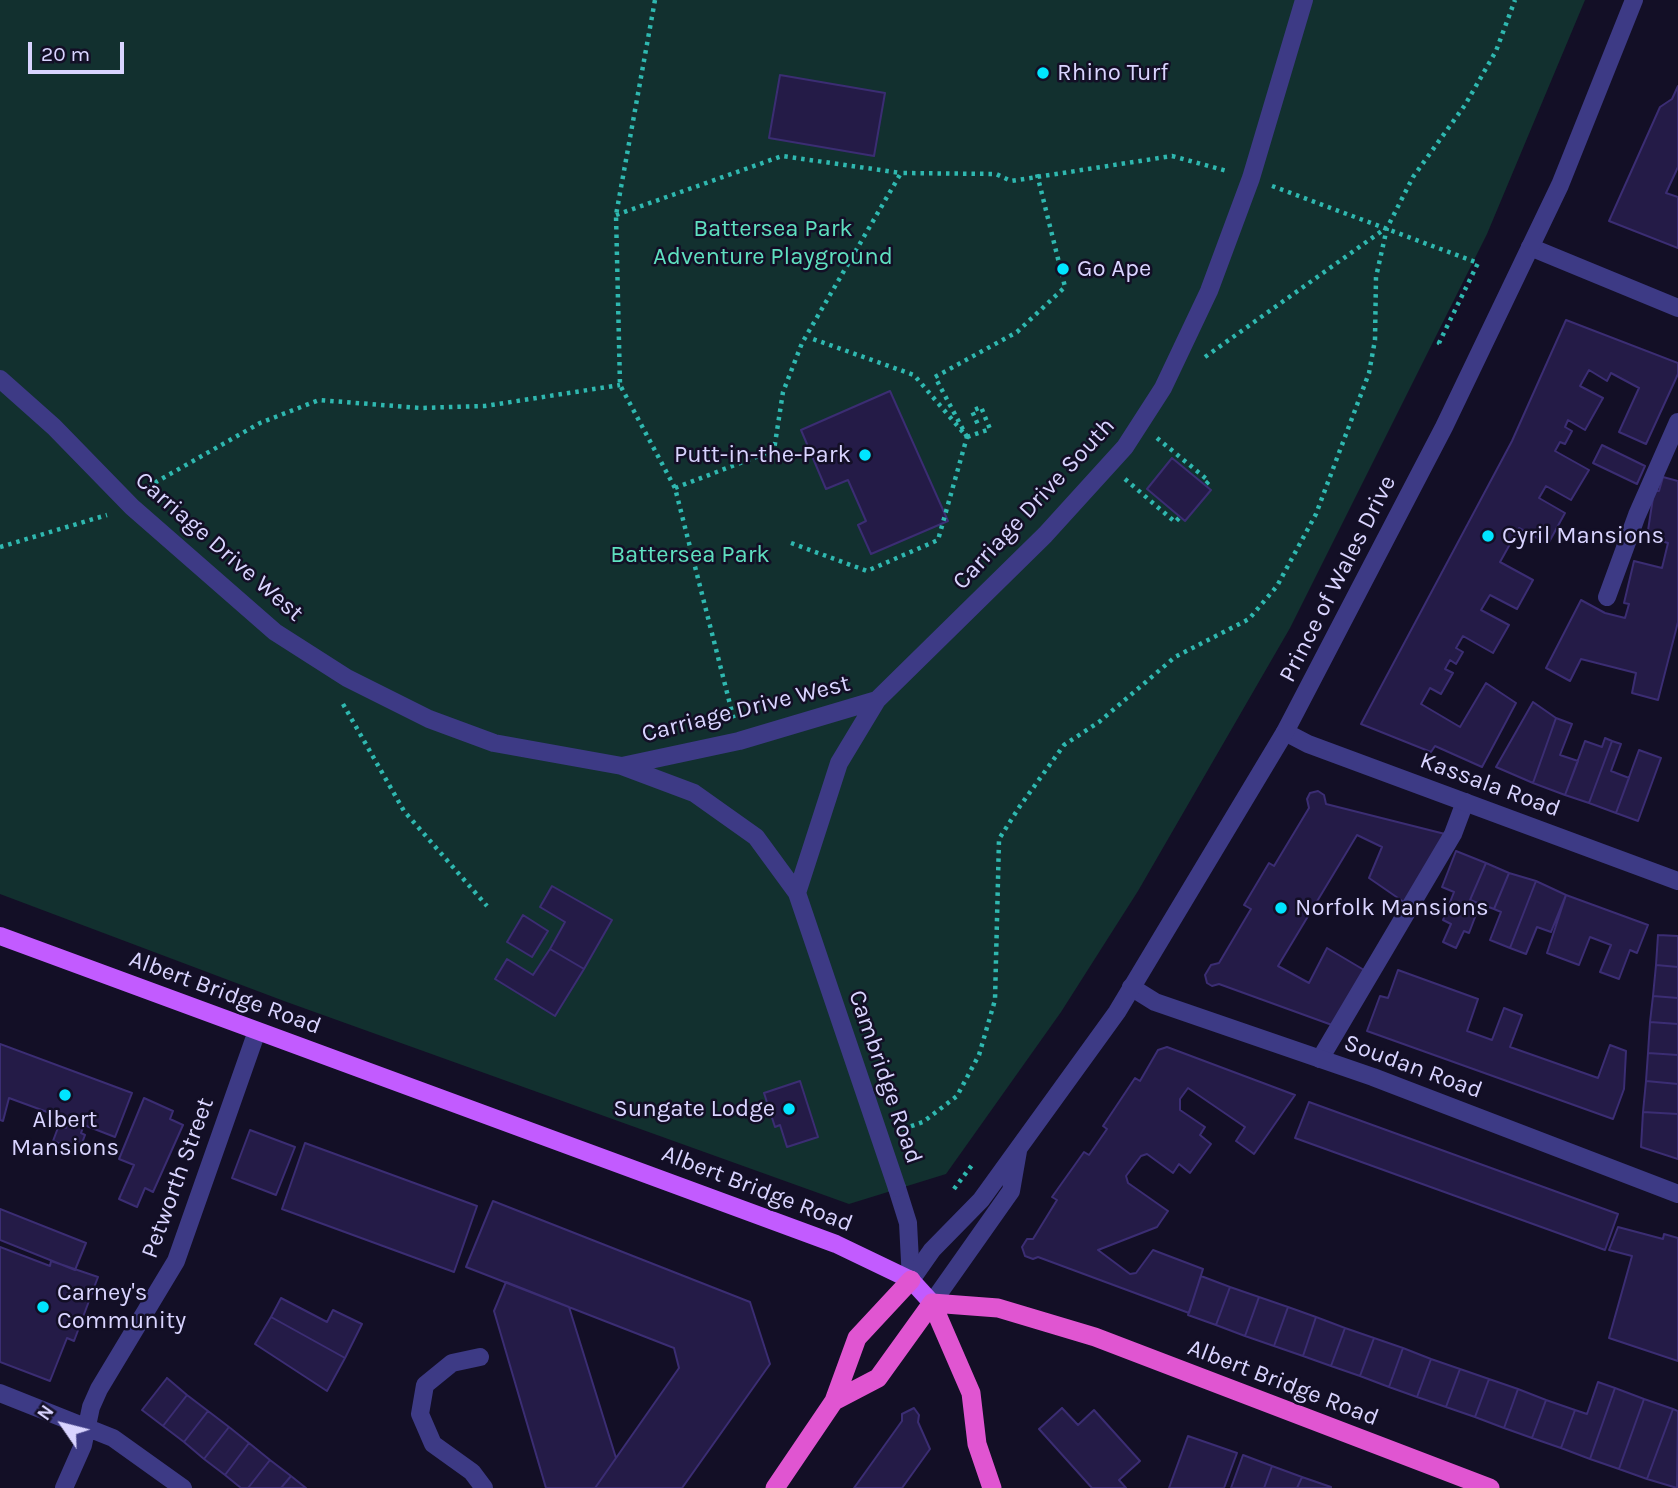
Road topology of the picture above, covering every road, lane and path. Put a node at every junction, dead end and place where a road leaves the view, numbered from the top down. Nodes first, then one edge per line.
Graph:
1 (655, 0) edge
2 (1304, 0) edge
3 (1515, 0) edge
4 (1634, 0) edge
5 (1036, 170) dead end
6 (901, 173) junction
7 (1251, 178) junction
8 (615, 215) junction
9 (1387, 228) junction
10 (1530, 247) junction
11 (1678, 308) edge
12 (813, 339) dead end
13 (1443, 345) dead end
14 (0, 379) edge
15 (620, 385) junction
16 (1163, 388) junction
17 (1678, 422) edge
18 (1140, 424) junction
19 (979, 427) dead end
20 (967, 437) junction
21 (1109, 465) junction
22 (1205, 485) dead end
23 (675, 488) junction
24 (132, 507) junction
25 (1180, 517) dead end
26 (792, 543) dead end
27 (0, 547) edge
28 (1606, 597) dead end
29 (341, 699) dead end
30 (877, 700) junction
31 (1285, 732) junction
32 (739, 741) junction
33 (622, 766) junction
34 (1465, 802) junction
35 (1678, 881) edge
36 (797, 893) junction
37 (487, 906) dead end
38 (0, 936) edge
39 (1131, 987) junction
40 (257, 1031) junction
41 (1320, 1059) junction
42 (879, 1138) junction
43 (1020, 1145) junction
44 (972, 1165) dead end
45 (953, 1190) dead end
46 (1678, 1194) edge
47 (911, 1280) junction
48 (932, 1303) junction
49 (480, 1357) dead end
50 (0, 1393) edge
51 (834, 1401) junction
52 (87, 1427) junction
53 (64, 1488) edge
54 (183, 1488) edge
55 (484, 1488) edge
56 (775, 1488) edge
57 (992, 1488) edge
58 (1490, 1488) edge

1 - 8 path
2 - 7 street, Carriage Drive South
3 - 9 path
4 - 10 street, Prince of Wales Drive
5 - 20 path, bridge
6 - 7 path
6 - 8 path
6 - 23 path
7 - 9 path
7 - 16 street, Carriage Drive South
8 - 15 path
9 - 13 path
9 - 16 path
9 - 42 path
10 - 11 street
10 - 31 street, Prince of Wales Drive
12 - 20 path, bridge
14 - 24 street, Carriage Drive West
15 - 23 path
15 - 24 path
16 - 18 street, Carriage Drive South
17 - 28 street
18 - 21 street, Carriage Drive South
18 - 22 path
19 - 20 path
20 - 26 path
21 - 25 path
21 - 30 street, Carriage Drive South
23 - 32 path
24 - 27 path
24 - 33 street, Carriage Drive West
29 - 37 path
30 - 32 street, Carriage Drive West
30 - 36 street
31 - 34 street, Kassala Road
31 - 39 street, Prince of Wales Drive
32 - 33 street, Carriage Drive West
33 - 36 street, Cambridge Road
34 - 35 street, Kassala Road
34 - 41 street
36 - 42 street, Cambridge Road
38 - 40 main road, Albert Bridge Road
39 - 41 street, Soudan Road
39 - 43 street, Prince of Wales Drive
40 - 47 main road, Albert Bridge Road
40 - 52 street, Petworth Street
41 - 46 street, Soudan Road
42 - 47 street, Cambridge Road
43 - 47 street, Prince of Wales Drive
43 - 48 street, Prince of Wales Drive
44 - 45 path
47 - 48 main road, Albert Bridge Road
47 - 51 highway
48 - 51 highway, Prince of Wales Drive
48 - 57 highway
48 - 58 highway, Albert Bridge Road
49 - 55 street
50 - 52 street
51 - 56 highway, Prince of Wales Drive
52 - 53 street, Petworth Street
52 - 54 street

